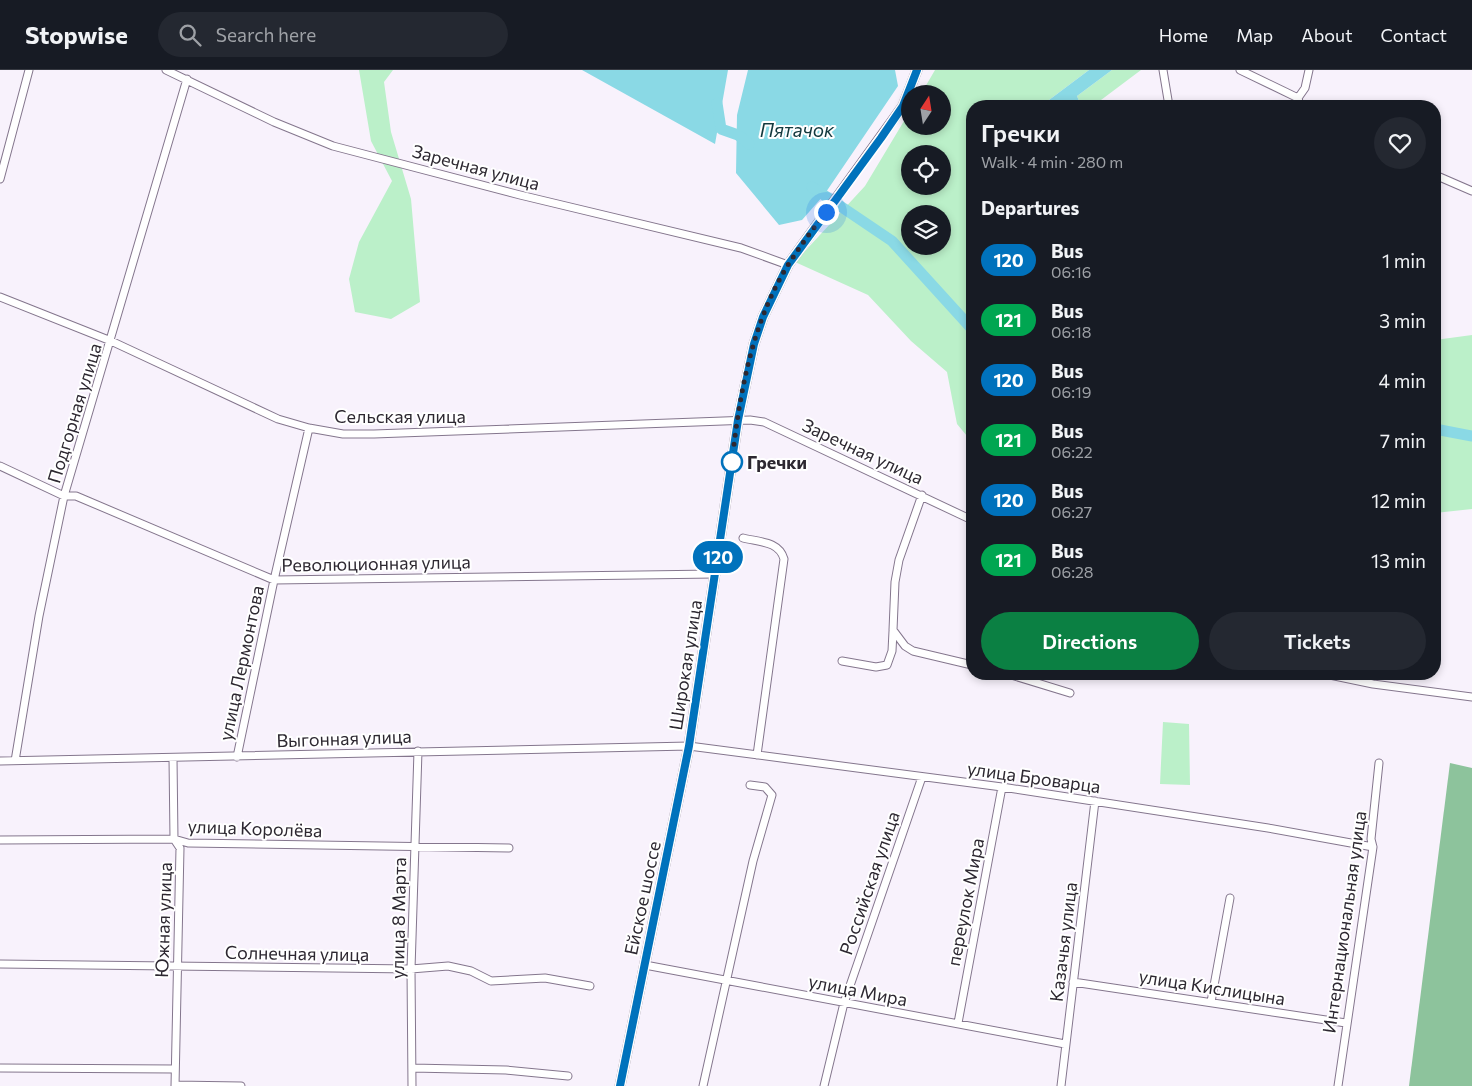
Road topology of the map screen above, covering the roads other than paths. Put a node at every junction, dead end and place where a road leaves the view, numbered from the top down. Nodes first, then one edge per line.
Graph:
1 (29, 70) edge
2 (166, 70) edge
3 (917, 70) edge
4 (1163, 70) edge
5 (1240, 70) edge
6 (1309, 70) edge
7 (187, 79) junction
8 (1298, 98) joint
9 (1168, 100) edge
10 (1441, 178) edge
11 (0, 179) edge
12 (1472, 191) edge
13 (788, 265) junction
14 (0, 297) edge
15 (111, 341) junction
16 (738, 420) junction
17 (309, 428) junction
18 (0, 466) edge
19 (922, 495) junction
20 (64, 496) junction
21 (966, 517) edge
22 (743, 538) dead end
23 (715, 574) junction
24 (274, 580) junction
25 (893, 630) junction
26 (842, 661) dead end
27 (966, 663) edge
28 (1028, 680) edge
29 (1354, 680) edge
30 (1070, 693) dead end
31 (1472, 697) edge
32 (689, 746) junction
33 (418, 751) junction
34 (757, 755) junction
35 (237, 757) junction
36 (173, 758) junction
37 (14, 761) junction
38 (0, 762) edge
39 (1379, 763) dead end
40 (922, 777) junction
41 (750, 785) dead end
42 (1002, 787) junction
43 (1095, 801) junction
44 (174, 839) junction
45 (0, 840) edge
46 (414, 846) junction
47 (1373, 847) junction
48 (509, 848) dead end
49 (1230, 898) dead end
50 (0, 964) edge
51 (645, 965) junction
52 (176, 966) junction
53 (411, 969) junction
54 (728, 980) junction
55 (1073, 982) junction
56 (590, 986) dead end
57 (1211, 1002) junction
58 (844, 1003) junction
59 (958, 1023) junction
60 (1346, 1023) junction
61 (1065, 1044) junction
62 (0, 1068) edge
63 (412, 1068) junction
64 (175, 1069) junction
65 (568, 1076) dead end
66 (175, 1086) edge
67 (241, 1086) edge
68 (412, 1086) edge
69 (620, 1086) edge
70 (703, 1086) edge
71 (824, 1086) edge
72 (1061, 1086) edge
73 (1338, 1086) edge

1 - 11 street
2 - 7 street, Заречная улица
3 - 13 main road, Широкая улица
4 - 9 street
5 - 8 street
6 - 8 street
7 - 13 street, Заречная улица
7 - 15 street, Подгорная улица
10 - 12 street
13 - 16 main road, Широкая улица
14 - 15 street, Сельская улица
15 - 17 street, Сельская улица
15 - 20 street, Подгорная улица
16 - 17 street, Сельская улица
16 - 19 street, Заречная улица
16 - 23 main road, Широкая улица
17 - 24 street, улица Лермонтова
18 - 20 street, Революционная улица
19 - 21 street, Заречная улица
19 - 25 street
20 - 24 street, Революционная улица
20 - 37 street, Подгорная улица
22 - 34 street
23 - 24 street, Революционная улица
23 - 32 main road, Широкая улица
24 - 35 street, улица Лермонтова
25 - 26 street
25 - 27 street
28 - 30 street
29 - 31 street
32 - 33 street, Выгонная улица
32 - 34 street, улица Броварца
32 - 51 main road, Ейское шоссе
33 - 35 street, Выгонная улица
33 - 46 street, улица 8 Марта
34 - 40 street, улица Броварца
35 - 36 street, Выгонная улица
36 - 37 street, Выгонная улица
36 - 44 street, Южная улица
37 - 38 street, Выгонная улица
39 - 47 street, Интернациональная улица
40 - 42 street, улица Броварца
40 - 58 street, Российская улица
41 - 54 street
42 - 43 street, улица Броварца
42 - 59 street, переулок Мира
43 - 47 street, улица Броварца
43 - 55 street, Казачья улица
44 - 45 street, улица Королёва
44 - 46 street, улица Королёва
44 - 52 street, Южная улица
46 - 48 street, улица Королёва
46 - 53 street, улица 8 Марта
47 - 60 street, Интернациональная улица
49 - 57 street
50 - 52 street, Солнечная улица
51 - 54 street, улица Мира
51 - 69 main road, Ейское шоссе
52 - 53 street, Солнечная улица
52 - 64 street, Южная улица
53 - 56 street, Солнечная улица
53 - 63 street, улица 8 Марта
54 - 58 street, улица Мира
54 - 70 street
55 - 57 street, улица Кислицына
55 - 61 street, Казачья улица
57 - 60 street, улица Кислицына
58 - 59 street, улица Мира
58 - 71 street, Российская улица
59 - 61 street, улица Мира
60 - 73 street, Интернациональная улица
61 - 72 street, Казачья улица
62 - 64 street
63 - 65 street
63 - 68 street, улица 8 Марта
64 - 66 street, Южная улица
66 - 67 street

